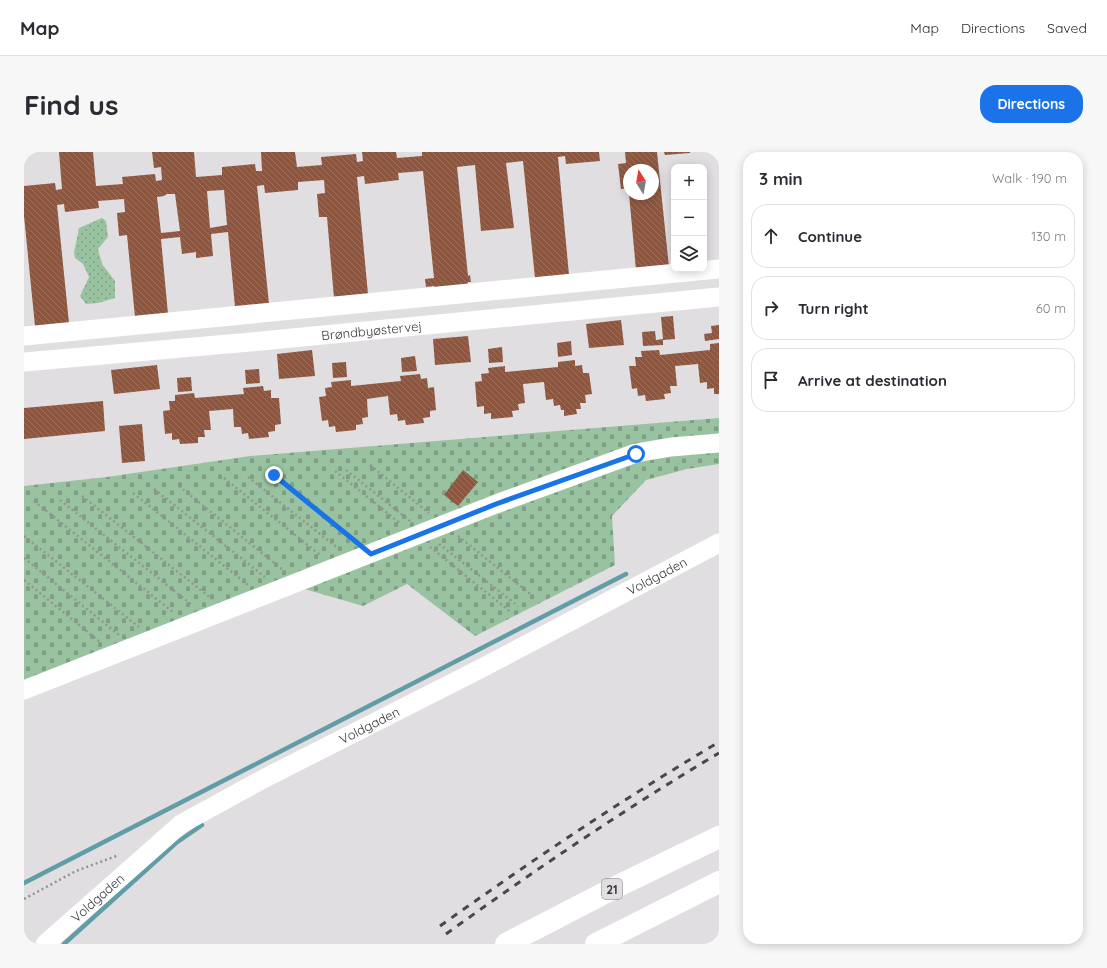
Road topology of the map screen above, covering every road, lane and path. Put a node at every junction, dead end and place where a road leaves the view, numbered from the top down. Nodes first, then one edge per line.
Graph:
1 (719, 269) edge
2 (719, 298) edge
3 (24, 336) edge
4 (24, 362) edge
5 (719, 443) edge
6 (274, 475) dead end
7 (248, 477) dead end
8 (224, 478) dead end
9 (179, 486) dead end
10 (154, 489) dead end
11 (133, 493) dead end
12 (82, 496) dead end
13 (60, 500) dead end
14 (34, 501) dead end
15 (24, 536) edge
16 (719, 543) edge
17 (371, 554) junction
18 (24, 558) edge
19 (353, 560) junction
20 (335, 567) junction
21 (24, 580) edge
22 (298, 582) junction
23 (280, 589) junction
24 (262, 596) junction
25 (204, 619) junction
26 (154, 639) junction
27 (134, 647) junction
28 (115, 654) junction
29 (24, 690) edge
30 (719, 837) edge
31 (120, 855) dead end
32 (719, 882) edge
33 (24, 899) edge
34 (45, 944) edge
35 (506, 944) edge
36 (596, 944) edge

1 - 3 street
2 - 4 street, Brøndbyøstervej
5 - 17 street
6 - 17 path
7 - 19 path
8 - 20 path
9 - 22 path
10 - 23 path
11 - 24 path
12 - 25 path
13 - 25 path
14 - 25 path
15 - 26 path
16 - 34 street, Voldgaden
17 - 19 street
18 - 27 path
19 - 20 street
20 - 22 street
21 - 28 path
22 - 23 street
23 - 24 street
24 - 25 street
25 - 26 street
26 - 27 street
27 - 28 street
28 - 29 street
30 - 35 highway, 21
31 - 33 path
32 - 36 highway

